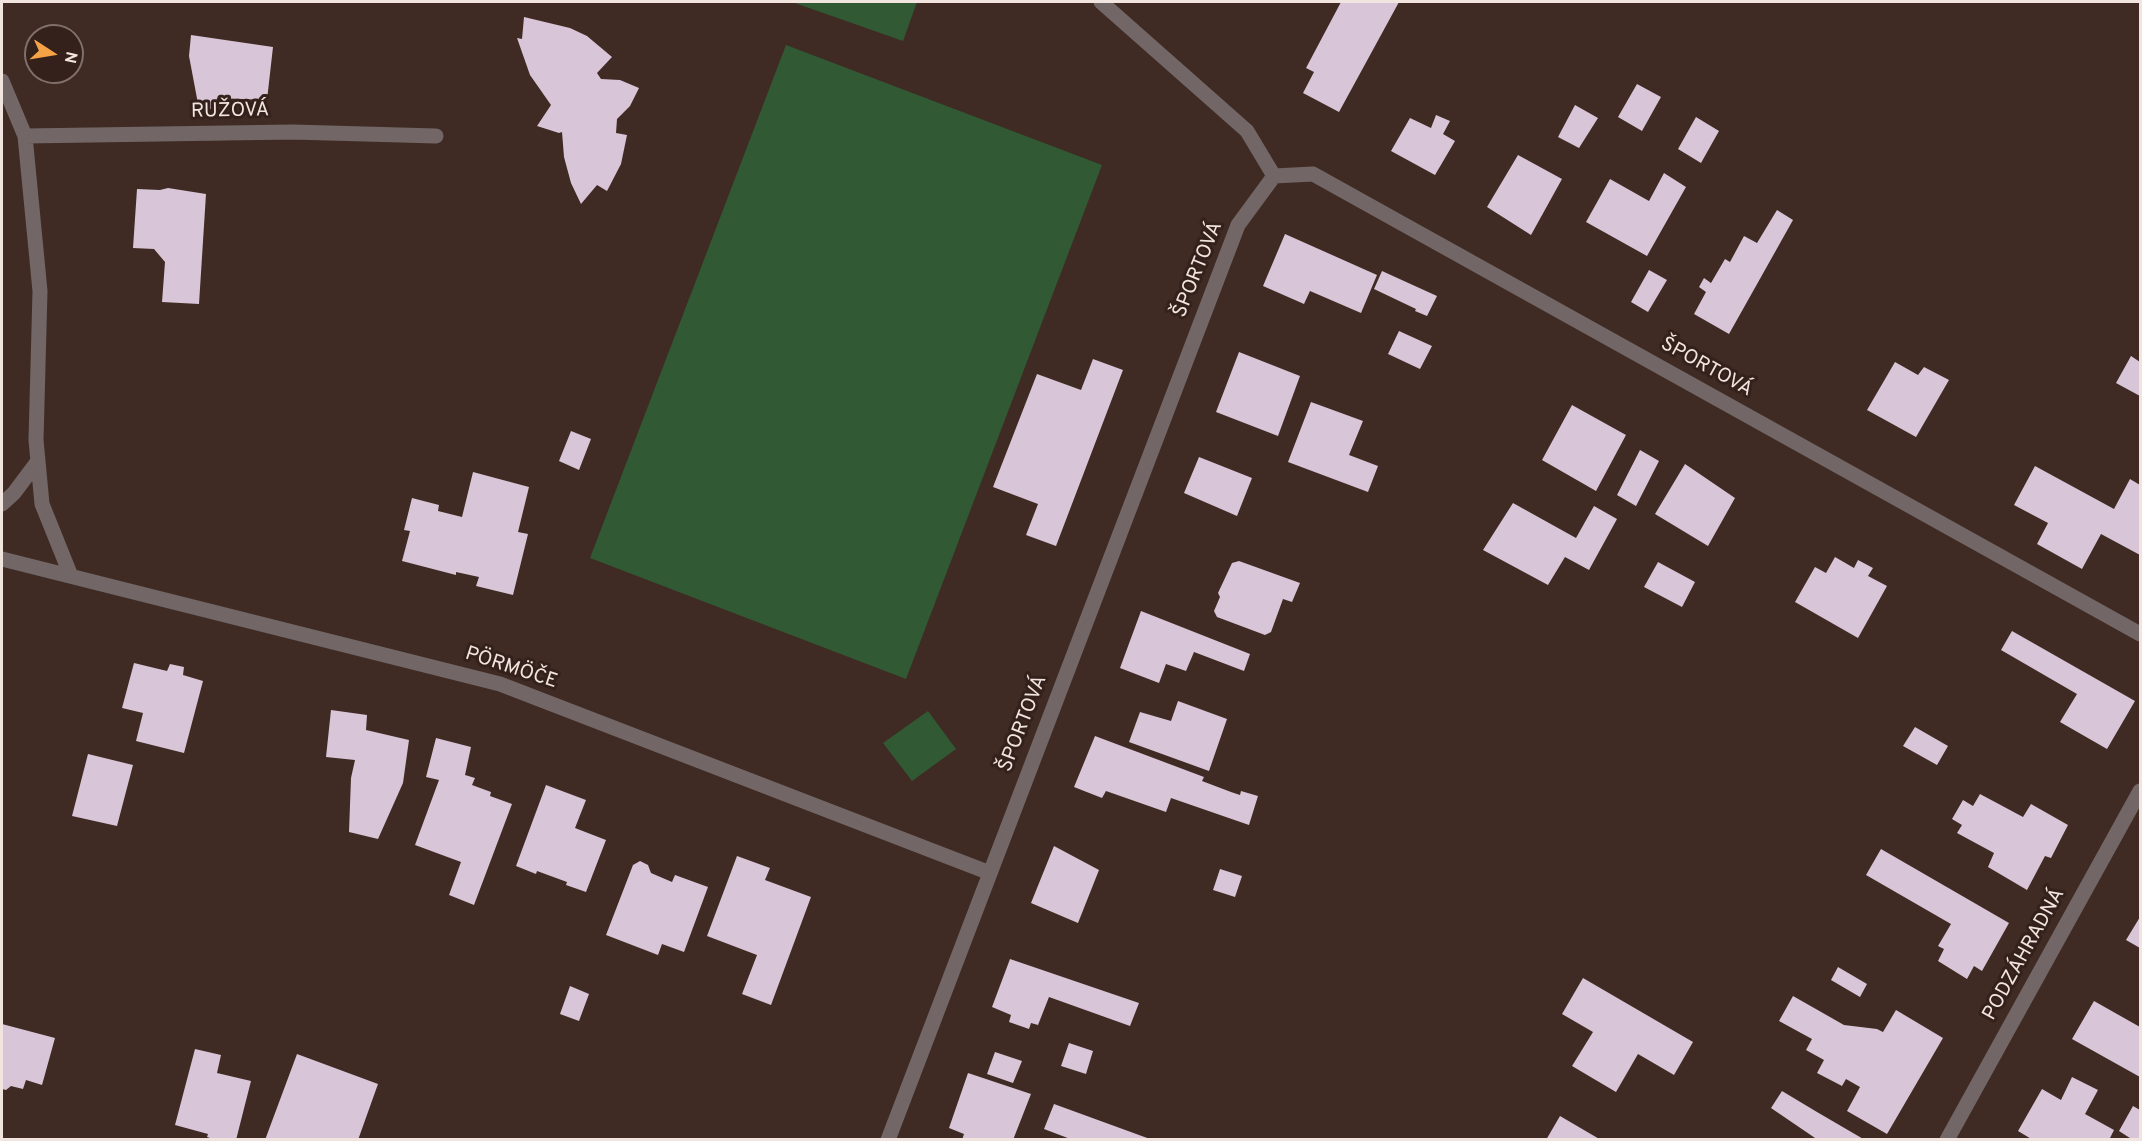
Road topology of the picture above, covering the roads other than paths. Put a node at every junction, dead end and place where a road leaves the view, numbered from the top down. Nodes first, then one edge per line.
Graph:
1 (1101, 2) edge
2 (2, 81) edge
3 (25, 136) junction
4 (436, 136) dead end
5 (1274, 176) junction
6 (38, 461) junction
7 (2, 504) edge
8 (2, 559) edge
9 (71, 576) junction
10 (2140, 634) edge
11 (2140, 791) edge
12 (990, 873) junction
13 (888, 1140) edge
14 (1947, 1140) edge

1 - 5 street
2 - 3 street
3 - 4 street, RUŽOVÁ
3 - 6 street
5 - 10 street, ŠPORTOVÁ
5 - 12 street, ŠPORTOVÁ
6 - 7 street
6 - 9 street
8 - 9 street, PÖRMÖČE
9 - 12 street, PÖRMÖČE
11 - 14 street, PODZÁHRADNÁ
12 - 13 street, ŠPORTOVÁ

